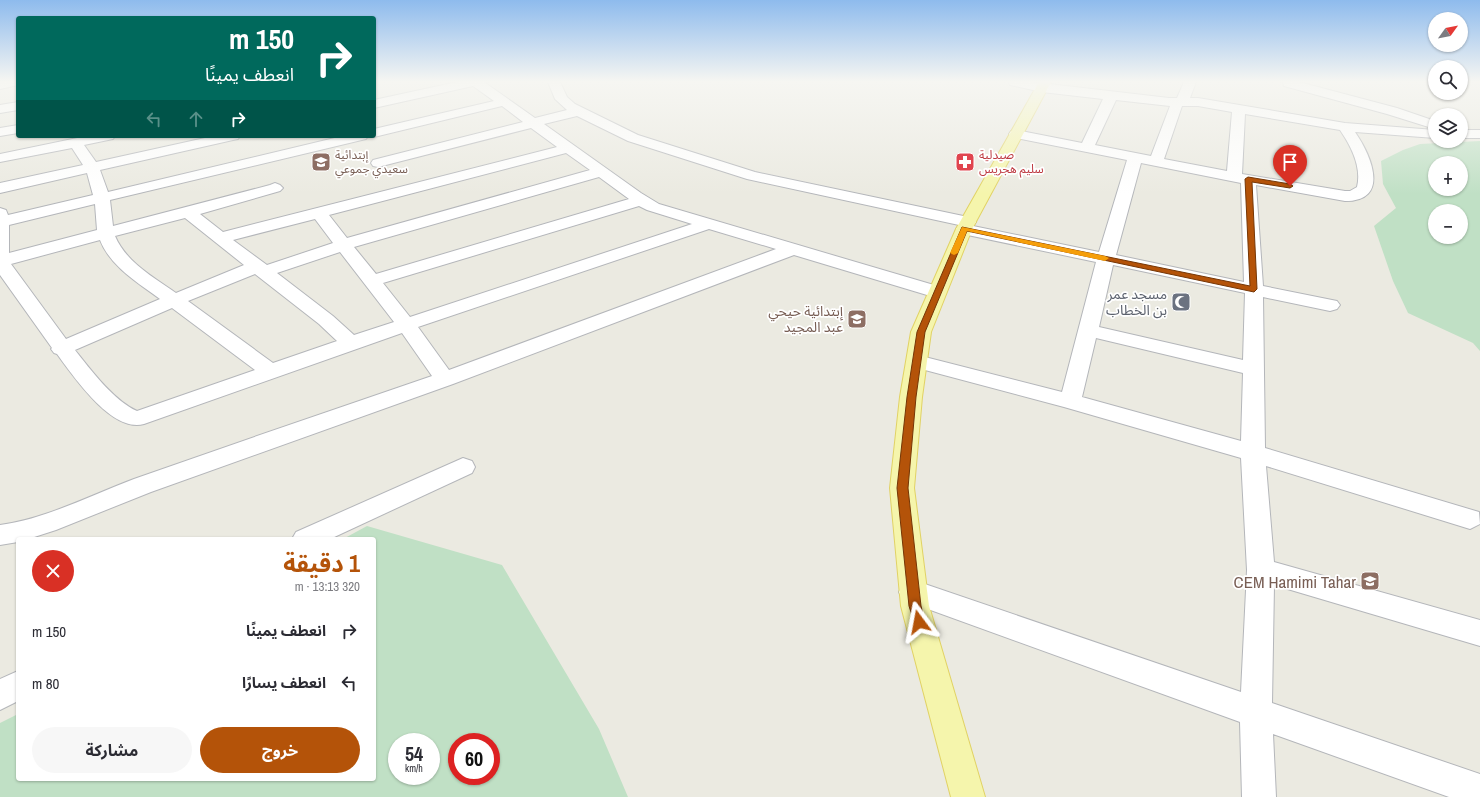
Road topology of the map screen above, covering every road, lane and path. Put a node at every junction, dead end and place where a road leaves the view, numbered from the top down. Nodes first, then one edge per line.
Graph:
1 (432, 119) edge
2 (527, 119) edge
3 (551, 119) edge
4 (592, 119) edge
5 (1024, 119) edge
6 (1100, 119) edge
7 (1173, 119) edge
8 (1239, 119) edge
9 (1299, 119) edge
10 (1417, 119) edge
11 (1428, 123) edge
12 (534, 124) junction
13 (1345, 127) junction
14 (16, 129) edge
15 (0, 132) edge
16 (376, 133) edge
17 (1428, 133) edge
18 (1016, 134) junction
19 (1468, 134) edge
20 (1480, 134) edge
21 (99, 138) edge
22 (224, 138) edge
23 (76, 143) junction
24 (363, 145) edge
25 (568, 148) junction
26 (1086, 148) junction
27 (0, 158) edge
28 (1135, 158) junction
29 (1156, 162) junction
30 (92, 167) junction
31 (600, 172) junction
32 (1241, 178) junction
33 (395, 181) junction
34 (0, 188) edge
35 (275, 188) dead end
36 (102, 198) junction
37 (641, 200) junction
38 (318, 212) junction
39 (186, 213) junction
40 (0, 219) edge
41 (709, 224) junction
42 (966, 225) junction
43 (106, 234) junction
44 (221, 238) junction
45 (344, 245) junction
46 (793, 249) junction
47 (1106, 259) junction
48 (0, 261) edge
49 (260, 269) junction
50 (371, 281) junction
51 (1254, 289) junction
52 (937, 292) junction
53 (174, 300) junction
54 (1330, 305) dead end
55 (406, 325) junction
56 (1088, 330) junction
57 (352, 343) junction
58 (62, 349) junction
59 (917, 361) junction
60 (1253, 369) junction
61 (270, 371) junction
62 (445, 379) junction
63 (1070, 401) junction
64 (1253, 453) junction
65 (464, 467) dead end
66 (1470, 519) dead end
67 (0, 535) edge
68 (309, 537) edge
69 (1261, 570) junction
70 (913, 592) junction
71 (1480, 633) edge
72 (16, 686) edge
73 (0, 695) edge
74 (1256, 711) junction
75 (1480, 791) edge
76 (968, 797) edge
77 (1259, 797) edge

1 - 16 street
2 - 12 street
3 - 12 street
4 - 42 street
5 - 18 main road
6 - 26 street
7 - 29 street
8 - 32 street
9 - 13 street
10 - 11 street
12 - 24 street
12 - 25 street
13 - 17 street
13 - 32 street
14 - 15 street
18 - 26 street
18 - 42 main road
19 - 20 street
21 - 23 street
22 - 30 street
23 - 27 street
23 - 30 street
24 - 33 street
24 - 36 street
25 - 31 street
25 - 33 street
26 - 28 street
28 - 29 street
28 - 47 street
29 - 32 street
30 - 34 street
30 - 36 street
31 - 37 street
31 - 45 street
32 - 51 street
33 - 38 street
35 - 39 street
36 - 40 street
36 - 43 street
37 - 41 street
37 - 50 street
38 - 44 street
38 - 45 street
39 - 43 street
39 - 44 street
40 - 48 street
41 - 46 street
41 - 55 street
42 - 47 street
42 - 52 main road
43 - 48 street
43 - 53 street
44 - 49 street
45 - 49 street
45 - 50 street
46 - 52 street
46 - 62 street
47 - 51 street
47 - 56 street
48 - 58 street
49 - 53 street
49 - 57 street
50 - 55 street
51 - 54 street
51 - 60 street
52 - 59 main road
53 - 58 street
53 - 61 street
55 - 57 street
55 - 62 street
56 - 60 street
56 - 63 street
57 - 61 street
58 - 61 street
59 - 63 street
59 - 70 main road
60 - 64 street
62 - 67 street
63 - 64 street
64 - 66 street
64 - 69 street
65 - 68 street
69 - 71 street
69 - 74 street
70 - 74 street
70 - 76 main road
72 - 73 street
74 - 75 street
74 - 77 street

